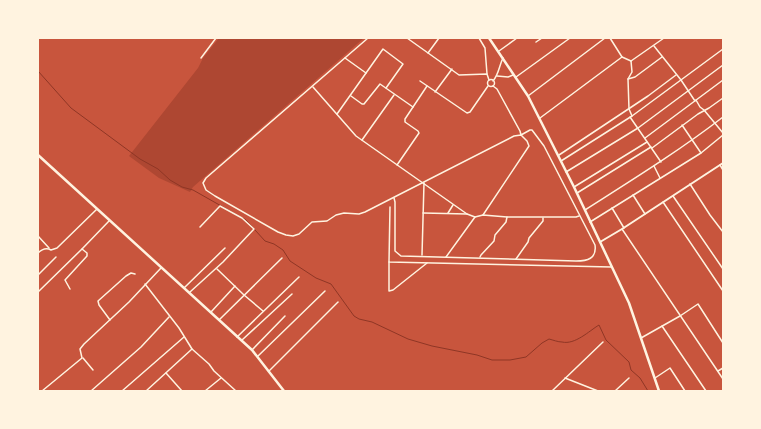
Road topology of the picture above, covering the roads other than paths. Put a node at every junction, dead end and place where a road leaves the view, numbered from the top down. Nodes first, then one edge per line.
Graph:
1 (216, 38) edge
2 (368, 38) edge
3 (408, 38) edge
4 (439, 38) edge
5 (479, 38) edge
6 (489, 38) edge
7 (517, 38) edge
8 (542, 38) edge
9 (570, 38) edge
10 (605, 38) edge
11 (610, 38) edge
12 (664, 38) edge
13 (536, 42) dead end
14 (654, 46) junction
15 (723, 49) edge
16 (498, 51) junction
17 (428, 53) junction
18 (622, 57) junction
19 (662, 57) junction
20 (201, 58) dead end
21 (345, 58) junction
22 (503, 58) junction
23 (631, 61) junction
24 (723, 65) edge
25 (452, 69) junction
26 (366, 73) junction
27 (487, 74) junction
28 (676, 75) junction
29 (498, 76) junction
30 (515, 76) junction
31 (628, 79) junction
32 (489, 80) junction
33 (681, 80) junction
34 (723, 80) edge
35 (420, 81) dead end
36 (493, 81) junction
37 (313, 86) junction
38 (428, 86) junction
39 (488, 86) junction
40 (493, 86) junction
41 (386, 88) junction
42 (687, 91) junction
43 (435, 92) junction
44 (395, 94) junction
45 (350, 96) junction
46 (528, 96) junction
47 (648, 96) junction
48 (723, 98) edge
49 (695, 100) junction
50 (652, 102) junction
51 (413, 107) junction
52 (629, 109) junction
53 (704, 110) junction
54 (337, 114) junction
55 (631, 117) junction
56 (723, 117) edge
57 (540, 118) junction
58 (714, 124) junction
59 (682, 125) junction
60 (638, 128) junction
61 (723, 134) edge
62 (521, 135) junction
63 (589, 135) junction
64 (645, 138) junction
65 (362, 140) junction
66 (692, 140) junction
67 (592, 142) junction
68 (647, 142) junction
69 (651, 147) junction
70 (701, 153) junction
71 (38, 155) edge
72 (558, 156) junction
73 (561, 161) junction
74 (661, 162) junction
75 (723, 163) edge
76 (397, 165) junction
77 (720, 165) junction
78 (654, 166) junction
79 (723, 170) edge
80 (566, 172) junction
81 (660, 178) junction
82 (424, 183) junction
83 (690, 184) junction
84 (574, 187) junction
85 (577, 193) junction
86 (633, 194) junction
87 (673, 196) junction
88 (394, 198) junction
89 (663, 202) junction
90 (454, 205) junction
91 (390, 207) dead end
92 (612, 208) junction
93 (97, 209) junction
94 (585, 210) junction
95 (423, 213) junction
96 (448, 213) junction
97 (467, 214) junction
98 (645, 214) junction
99 (483, 215) junction
100 (579, 216) junction
101 (475, 217) junction
102 (507, 217) junction
103 (543, 217) junction
104 (109, 221) junction
105 (590, 222) junction
106 (200, 227) dead end
107 (623, 229) junction
108 (723, 232) edge
109 (38, 236) edge
110 (600, 242) junction
111 (49, 248) junction
112 (225, 248) dead end
113 (82, 249) junction
114 (38, 253) edge
115 (422, 256) junction
116 (56, 257) dead end
117 (446, 257) junction
118 (480, 257) junction
119 (282, 258) dead end
120 (516, 259) junction
121 (389, 262) junction
122 (427, 263) junction
123 (612, 267) junction
124 (162, 268) junction
125 (217, 268) junction
126 (723, 269) edge
127 (135, 274) dead end
128 (38, 275) edge
129 (299, 278) dead end
130 (145, 284) junction
131 (235, 286) junction
132 (184, 288) junction
133 (70, 289) dead end
134 (325, 291) dead end
135 (723, 291) edge
136 (38, 292) edge
137 (189, 293) junction
138 (292, 294) dead end
139 (244, 295) junction
140 (338, 302) dead end
141 (262, 311) junction
142 (211, 312) junction
143 (170, 316) junction
144 (285, 316) dead end
145 (680, 316) junction
146 (110, 320) junction
147 (219, 320) junction
148 (662, 326) junction
149 (184, 336) junction
150 (237, 337) junction
151 (641, 338) junction
152 (242, 341) junction
153 (603, 342) dead end
154 (723, 343) edge
155 (192, 349) junction
156 (252, 350) junction
157 (257, 357) junction
158 (82, 358) junction
159 (723, 368) edge
160 (93, 370) dead end
161 (269, 371) junction
162 (718, 372) junction
163 (166, 373) junction
164 (221, 378) junction
165 (565, 378) junction
166 (629, 378) dead end
167 (655, 378) junction
168 (723, 379) edge
169 (42, 391) edge
170 (91, 391) edge
171 (122, 391) edge
172 (146, 391) edge
173 (182, 391) edge
174 (205, 391) edge
175 (236, 391) edge
176 (284, 391) edge
177 (552, 391) edge
178 (598, 391) edge
179 (615, 391) edge
180 (659, 391) edge
181 (685, 391) edge
182 (706, 391) edge

1 - 20 street
2 - 21 street
3 - 17 street
4 - 17 street
5 - 27 street
6 - 16 main road
7 - 16 street
8 - 13 street
9 - 30 street
10 - 46 street
11 - 18 street
12 - 14 street
14 - 19 street
14 - 23 street
15 - 33 street
16 - 22 main road
17 - 25 street
18 - 23 street
18 - 57 street
19 - 28 street
19 - 31 street
21 - 26 street
21 - 37 street
22 - 29 street
22 - 30 main road
23 - 31 street
24 - 42 street
25 - 27 street
25 - 43 street
26 - 41 street
26 - 45 street
27 - 32 street
28 - 33 street
28 - 47 street
29 - 30 street
29 - 36 street
30 - 46 main road
31 - 52 street
32 - 36 street
32 - 39 street
33 - 42 street
33 - 50 street
34 - 49 street
35 - 38 street
36 - 40 street
37 - 54 street
37 - 88 street
38 - 43 street
38 - 51 street
39 - 40 street
39 - 43 street
40 - 62 street
41 - 44 street
41 - 45 street
42 - 49 street
42 - 60 street
44 - 51 street
44 - 65 street
45 - 54 street
46 - 57 main road
47 - 50 street
47 - 52 street
48 - 53 street
49 - 53 street
49 - 64 street
50 - 55 street
51 - 76 street
52 - 55 street
52 - 63 street
53 - 58 street
53 - 59 street
54 - 65 street
55 - 60 street
55 - 67 street
56 - 58 street
57 - 72 main road
58 - 61 street
58 - 66 street
59 - 66 street
59 - 69 street
60 - 64 street
60 - 80 street
61 - 70 street
62 - 82 street
62 - 99 street
62 - 100 street
63 - 67 street
63 - 72 street
64 - 68 street
65 - 76 street
66 - 70 street
66 - 74 street
67 - 73 street
68 - 69 street
68 - 84 street
69 - 74 street
69 - 85 street
70 - 81 street
71 - 93 main road
72 - 73 main road
73 - 80 main road
74 - 78 street
75 - 77 street
76 - 82 street
77 - 79 street
77 - 83 street
78 - 81 street
78 - 94 street
80 - 84 main road
81 - 86 street
82 - 88 street
82 - 90 street
82 - 95 street
83 - 87 street
83 - 108 street
84 - 85 main road
85 - 94 main road
86 - 92 street
86 - 98 street
87 - 89 street
87 - 126 street
88 - 115 street
89 - 98 street
89 - 135 street
90 - 96 street
90 - 97 street
91 - 121 street
92 - 105 street
92 - 107 street
93 - 104 main road
93 - 111 street
94 - 105 main road
95 - 96 street
95 - 115 street
96 - 97 street
97 - 101 street
98 - 107 street
99 - 101 street
99 - 102 street
100 - 103 street
100 - 120 street
101 - 117 street
102 - 103 street
102 - 118 street
103 - 120 street
104 - 113 street
104 - 124 main road
105 - 110 main road
106 - 125 street
107 - 110 street
107 - 145 street
109 - 111 street
110 - 123 main road
111 - 114 street
112 - 132 street
113 - 133 street
113 - 136 street
115 - 117 street
116 - 128 street
117 - 118 street
118 - 120 street
119 - 139 street
121 - 122 street
121 - 122 street
122 - 123 street
123 - 151 main road
124 - 130 street
124 - 132 main road
125 - 131 street
125 - 137 street
127 - 146 street
129 - 141 street
130 - 143 street
130 - 146 street
131 - 139 street
131 - 142 street
132 - 137 main road
134 - 157 street
137 - 142 main road
138 - 152 street
139 - 141 street
139 - 147 street
140 - 161 street
141 - 150 street
142 - 147 main road
143 - 149 street
143 - 170 street
144 - 156 street
145 - 148 street
145 - 154 street
145 - 162 street
146 - 158 street
147 - 150 main road
148 - 151 street
148 - 182 street
149 - 155 street
149 - 171 street
150 - 152 main road
151 - 167 main road
152 - 156 main road
153 - 165 street
155 - 163 street
155 - 164 street
156 - 157 main road
157 - 161 main road
158 - 160 street
158 - 169 street
159 - 162 street
161 - 176 main road
162 - 168 street
163 - 172 street
163 - 173 street
164 - 174 street
164 - 175 street
165 - 177 street
165 - 178 street
166 - 179 street
167 - 180 main road
167 - 181 street

